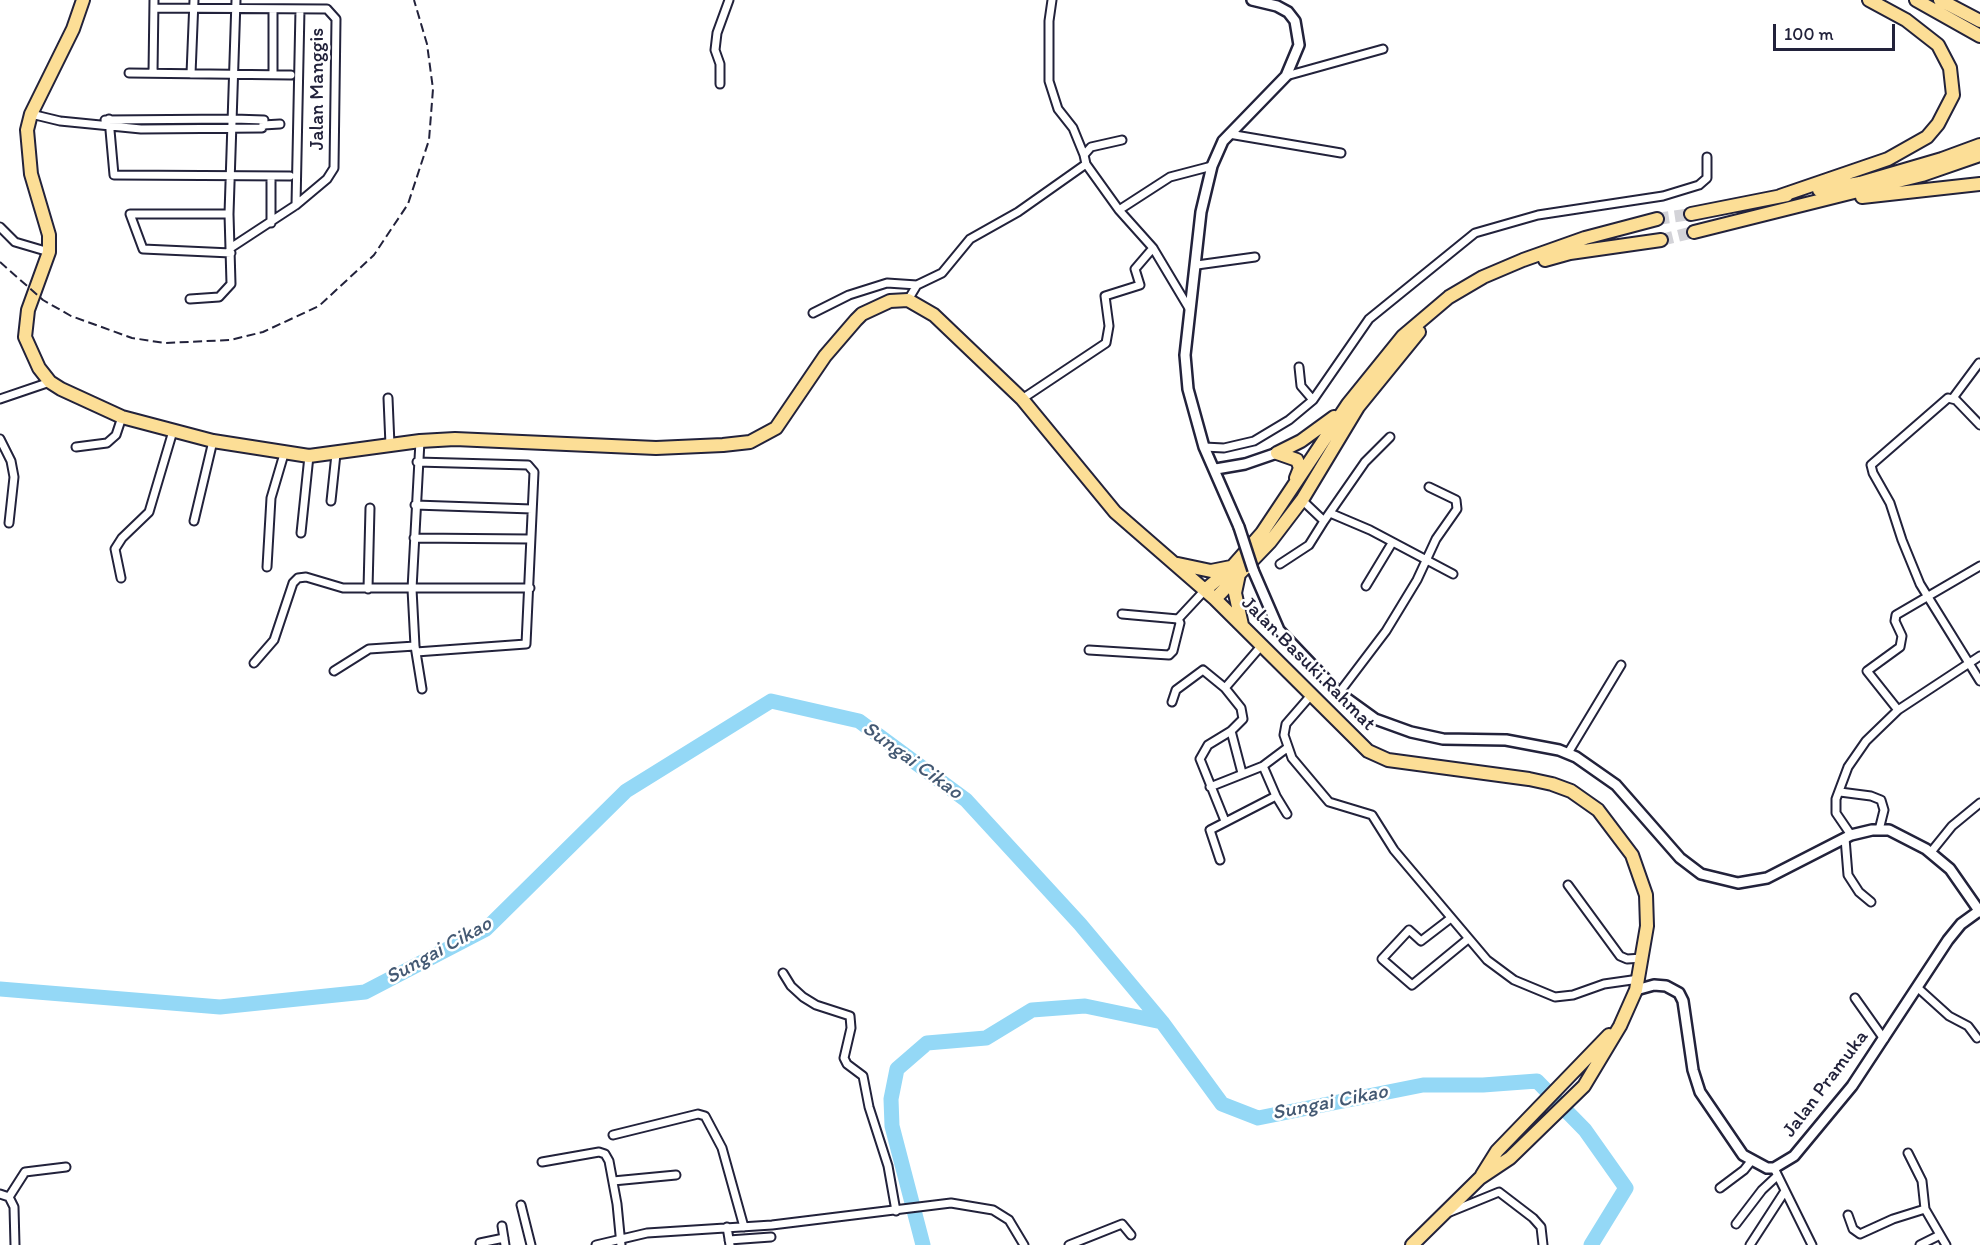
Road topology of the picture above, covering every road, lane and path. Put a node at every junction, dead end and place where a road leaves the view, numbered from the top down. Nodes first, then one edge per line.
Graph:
1 (83, 0) edge
2 (194, 0) edge
3 (236, 0) edge
4 (313, 0) edge
5 (729, 0) edge
6 (1052, 0) edge
7 (1252, 0) edge
8 (1869, 0) edge
9 (1916, 0) edge
10 (1940, 0) edge
11 (154, 4) edge
12 (194, 9) junction
13 (236, 9) junction
14 (273, 9) junction
15 (300, 9) junction
16 (312, 9) junction
17 (1980, 21) edge
18 (1980, 36) edge
19 (1383, 49) dead end
20 (129, 73) dead end
21 (153, 73) junction
22 (191, 74) junction
23 (235, 74) junction
24 (273, 74) junction
25 (291, 75) dead end
26 (1286, 76) junction
27 (720, 84) dead end
28 (31, 114) junction
29 (109, 119) junction
30 (174, 119) junction
31 (234, 119) junction
32 (94, 124) junction
33 (263, 124) junction
34 (280, 124) dead end
35 (110, 128) junction
36 (174, 129) junction
37 (234, 129) junction
38 (1229, 134) junction
39 (1122, 140) dead end
40 (1980, 145) edge
41 (1341, 153) dead end
42 (1084, 155) junction
43 (1980, 155) edge
44 (1707, 157) dead end
45 (1086, 164) junction
46 (1212, 166) junction
47 (230, 176) junction
48 (271, 176) junction
49 (290, 176) dead end
50 (1980, 184) edge
51 (1780, 196) junction
52 (1824, 201) junction
53 (296, 205) junction
54 (1119, 210) junction
55 (229, 214) junction
56 (1690, 214) tunnel mouth
57 (1657, 219) tunnel mouth
58 (271, 223) junction
59 (0, 227) edge
60 (1694, 232) tunnel mouth
61 (1661, 240) tunnel mouth
62 (1154, 248) junction
63 (231, 250) junction
64 (49, 252) junction
65 (1255, 257) dead end
66 (1197, 265) junction
67 (917, 285) junction
68 (190, 299) dead end
69 (908, 300) junction
70 (1190, 310) junction
71 (813, 313) dead end
72 (1979, 363) edge
73 (1299, 367) dead end
74 (50, 382) junction
75 (388, 398) dead end
76 (1953, 398) junction
77 (0, 399) edge
78 (1022, 399) junction
79 (1313, 400) junction
80 (1348, 404) junction
81 (122, 417) junction
82 (1980, 425) edge
83 (173, 431) junction
84 (1390, 437) dead end
85 (0, 439) edge
86 (213, 441) junction
87 (420, 441) junction
88 (390, 445) junction
89 (76, 447) dead end
90 (1204, 447) junction
91 (1277, 453) junction
92 (284, 454) junction
93 (336, 454) junction
94 (309, 456) junction
95 (417, 462) junction
96 (1216, 469) junction
97 (1293, 487) junction
98 (1429, 487) dead end
99 (1302, 500) junction
100 (332, 501) dead end
101 (415, 505) junction
102 (370, 508) dead end
103 (532, 509) junction
104 (1330, 513) junction
105 (194, 521) dead end
106 (1324, 521) junction
107 (9, 523) dead end
108 (301, 533) dead end
109 (414, 538) junction
110 (530, 539) junction
111 (1392, 543) junction
112 (1426, 560) junction
113 (1174, 563) junction
114 (1280, 564) dead end
115 (1980, 566) edge
116 (267, 567) dead end
117 (1236, 570) junction
118 (1453, 574) dead end
119 (121, 578) dead end
120 (1366, 586) dead end
121 (530, 588) junction
122 (368, 589) junction
123 (412, 589) junction
124 (1205, 590) junction
125 (1929, 598) junction
126 (1215, 599) junction
127 (1122, 614) dead end
128 (1178, 619) junction
129 (1242, 625) junction
130 (1262, 645) junction
131 (415, 649) junction
132 (1089, 650) dead end
133 (1980, 656) edge
134 (254, 663) dead end
135 (1969, 663) junction
136 (1621, 665) dead end
137 (334, 671) dead end
138 (1980, 681) edge
139 (1225, 688) junction
140 (422, 689) dead end
141 (1339, 693) junction
142 (1312, 694) junction
143 (1172, 702) dead end
144 (1898, 710) junction
145 (1231, 731) junction
146 (1287, 748) junction
147 (1569, 753) junction
148 (1263, 766) junction
149 (1242, 773) junction
150 (1210, 787) junction
151 (1840, 792) junction
152 (1276, 796) junction
153 (1980, 803) edge
154 (1287, 814) dead end
155 (1226, 821) junction
156 (1879, 830) junction
157 (1848, 836) junction
158 (1930, 852) junction
159 (1220, 860) dead end
160 (1568, 885) dead end
161 (1976, 897) edge
162 (1871, 902) dead end
163 (1980, 912) edge
164 (1451, 918) junction
165 (1468, 939) junction
166 (783, 973) dead end
167 (1639, 974) junction
168 (1654, 985) junction
169 (1918, 988) junction
170 (1855, 998) dead end
171 (1620, 1026) junction
172 (1977, 1038) dead end
173 (1884, 1039) junction
174 (613, 1135) dead end
175 (1908, 1153) dead end
176 (1752, 1160) junction
177 (542, 1162) dead end
178 (66, 1167) dead end
179 (1775, 1172) junction
180 (676, 1175) dead end
181 (1480, 1178) junction
182 (613, 1181) junction
183 (1720, 1188) dead end
184 (1785, 1191) junction
185 (0, 1194) edge
186 (9, 1197) junction
187 (521, 1205) dead end
188 (1925, 1209) junction
189 (896, 1211) junction
190 (1444, 1214) junction
191 (1848, 1215) dead end
192 (1736, 1224) dead end
193 (502, 1226) dead end
194 (727, 1227) junction
195 (744, 1227) junction
196 (1131, 1235) dead end
197 (1940, 1235) junction
198 (771, 1237) dead end
199 (505, 1242) edge
200 (620, 1242) edge
201 (729, 1242) edge
202 (480, 1243) dead end
203 (15, 1245) edge
204 (531, 1245) edge
205 (596, 1245) edge
206 (1022, 1245) edge
207 (1069, 1245) edge
208 (1412, 1245) edge
209 (1543, 1245) edge
210 (1750, 1245) edge
211 (1812, 1245) edge
212 (1920, 1245) edge
213 (1946, 1245) edge

1 - 28 highway
2 - 12 street
3 - 13 street
4 - 16 street
5 - 27 street
6 - 42 street
7 - 26 street
8 - 51 highway
9 - 18 highway
10 - 17 highway
11 - 12 street, Jalan Manggis
11 - 21 street
12 - 13 street, Jalan Manggis
12 - 22 street
13 - 14 street, Jalan Manggis
13 - 23 street
14 - 15 street, Jalan Manggis
14 - 24 street
15 - 16 street, Jalan Manggis
15 - 53 street
16 - 53 street, Jalan Manggis
19 - 26 street
20 - 21 street
21 - 22 street
22 - 23 street
23 - 24 street
23 - 31 street
24 - 25 street
26 - 38 street
28 - 32 street
28 - 64 highway
29 - 30 street
29 - 32 street
29 - 35 street
30 - 31 street
30 - 36 street
31 - 33 street
31 - 37 street
32 - 35 street
33 - 34 street
33 - 37 street
35 - 36 street
35 - 47 street
36 - 37 street
37 - 47 street
38 - 41 street
38 - 46 street
39 - 42 street
40 - 51 highway
42 - 45 street
43 - 52 highway
44 - 79 street
45 - 54 street
45 - 67 street
46 - 54 street
46 - 66 street
47 - 48 street
47 - 55 street
48 - 49 street
48 - 58 street
50 - 52 highway
51 - 56 highway
52 - 60 highway
53 - 58 street, Jalan Manggis
54 - 62 street
55 - 63 street
55 - 63 street
57 - 80 highway
58 - 63 street, Jalan Manggis
59 - 64 street
61 - 99 highway
62 - 70 street
62 - 78 street
63 - 68 street
64 - 74 highway
65 - 66 street
66 - 70 street
67 - 69 street
67 - 71 street
69 - 78 highway, Jalan Basuki Rahmat
69 - 87 highway
70 - 90 street
72 - 76 street
73 - 79 street
74 - 77 street
74 - 81 highway
75 - 88 street
76 - 82 street
76 - 125 street
78 - 113 highway, Jalan Basuki Rahmat
79 - 90 street
80 - 91 highway
80 - 97 highway
81 - 83 highway
81 - 89 street
83 - 86 highway
83 - 119 street
84 - 104 street
85 - 107 street
86 - 92 highway
86 - 105 street
87 - 88 highway
87 - 95 street
88 - 93 highway
90 - 96 street
91 - 96 street
91 - 97 highway
92 - 94 highway
92 - 116 street
93 - 94 highway
93 - 100 street
94 - 108 street
95 - 101 street
95 - 103 street
96 - 141 street, bridge
97 - 117 highway
98 - 112 street
99 - 106 street
99 - 117 highway
101 - 103 street
101 - 109 street
102 - 122 street
103 - 110 street
104 - 106 street
104 - 111 street
106 - 114 street
109 - 110 street
109 - 123 street
110 - 121 street
111 - 112 street
111 - 120 street
112 - 118 street
112 - 141 street
113 - 117 highway
113 - 124 highway, Jalan Basuki Rahmat
115 - 125 street
117 - 124 highway
117 - 126 highway
117 - 129 highway
121 - 123 street
121 - 131 street
122 - 123 street
122 - 134 street
123 - 131 street
124 - 126 highway, Jalan Basuki Rahmat
124 - 128 street
125 - 135 street
125 - 144 street
126 - 129 highway, Jalan Basuki Rahmat
127 - 128 street
128 - 132 street
129 - 130 highway, Jalan Basuki Rahmat
130 - 139 street
130 - 142 highway, Jalan Basuki Rahmat
131 - 137 street
131 - 140 street
133 - 135 street
135 - 138 street
135 - 144 street
136 - 147 street
139 - 143 street
139 - 145 street
141 - 147 street
142 - 146 street
142 - 167 highway, Jalan Basuki Rahmat
144 - 151 street
145 - 149 street
145 - 150 street
146 - 148 street
146 - 164 street
147 - 157 street
148 - 149 street
148 - 152 street
149 - 150 street
150 - 155 street
151 - 156 street
151 - 157 street
152 - 154 street
152 - 155 street
153 - 158 street
155 - 159 street
156 - 157 street
156 - 158 street
157 - 162 street
158 - 161 street
160 - 167 street
161 - 163 street
163 - 169 street, Jalan Pramuka
164 - 165 street
164 - 165 street
165 - 167 street
166 - 189 street
167 - 168 street
167 - 168 street
167 - 171 highway, Jalan Basuki Rahmat
168 - 176 street
169 - 172 street
169 - 173 street, Jalan Pramuka
170 - 173 street
171 - 181 highway, Jalan Basuki Rahmat
171 - 181 highway, Jalan Basuki Rahmat
173 - 179 street, Jalan Pramuka
174 - 195 street
175 - 188 street
176 - 179 street
176 - 183 street
177 - 182 street
178 - 186 street
179 - 184 street
179 - 192 street
180 - 182 street
181 - 190 highway, Jalan Basuki Rahmat
182 - 200 street
184 - 210 street
184 - 211 street
185 - 186 street
186 - 203 street
187 - 204 street
188 - 191 street
188 - 197 street
189 - 195 street
189 - 206 street
190 - 208 highway, Jalan Basuki Rahmat
190 - 209 street
193 - 199 street
194 - 195 street
194 - 200 street
194 - 201 street
196 - 207 street
197 - 212 street
197 - 213 street
198 - 201 street
199 - 202 street
200 - 205 street

